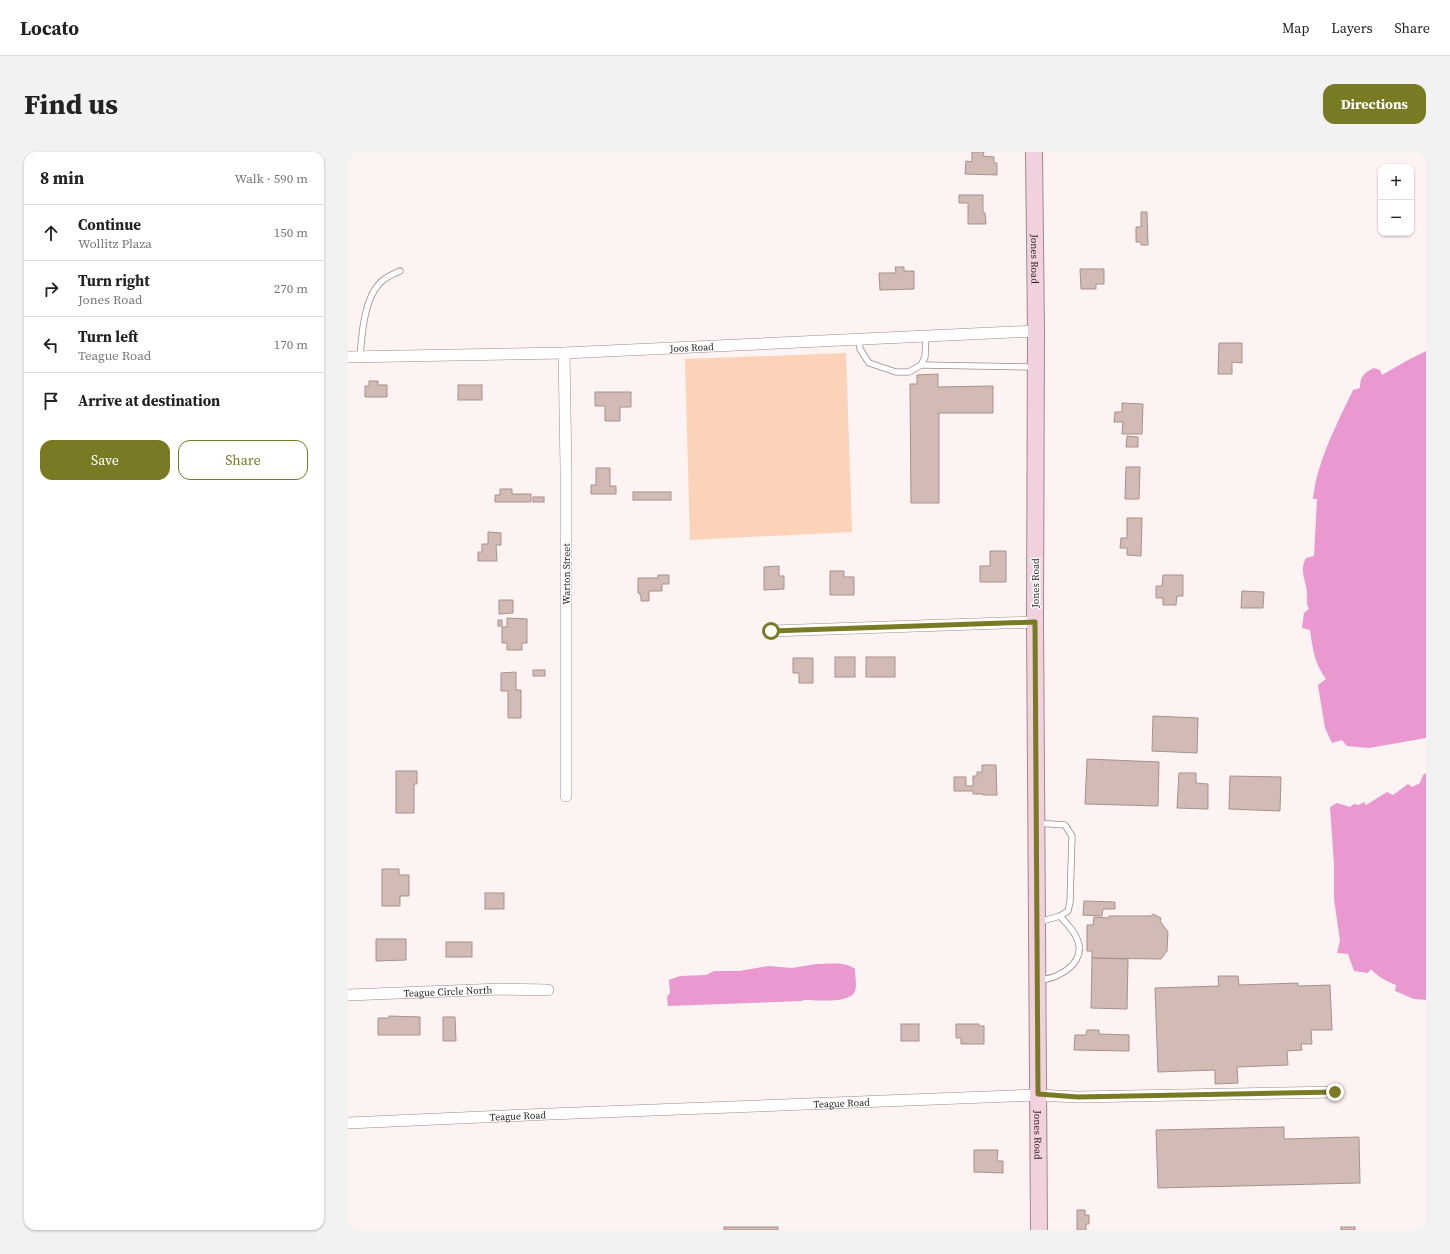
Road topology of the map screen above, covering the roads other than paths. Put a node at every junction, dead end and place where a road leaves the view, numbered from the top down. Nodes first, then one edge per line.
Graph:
1 (1034, 152) edge
2 (400, 271) dead end
3 (1036, 331) junction
4 (926, 336) junction
5 (859, 339) junction
6 (564, 353) junction
7 (360, 356) junction
8 (348, 357) edge
9 (921, 364) junction
10 (1036, 367) junction
11 (1035, 622) junction
12 (771, 631) dead end
13 (566, 796) dead end
14 (1036, 823) junction
15 (1060, 916) junction
16 (1037, 923) junction
17 (1037, 981) junction
18 (548, 990) dead end
19 (348, 995) edge
20 (1335, 1092) dead end
21 (1038, 1094) junction
22 (348, 1123) edge
23 (1039, 1230) edge

1 - 3 street, Jones Road
2 - 7 lane
3 - 4 street, Joos Road
3 - 10 street, Jones Road
4 - 5 street, Joos Road
4 - 9 lane
5 - 6 street, Joos Road
5 - 9 lane
6 - 7 street, Joos Road
6 - 13 street, Warton Street
7 - 8 street, Joos Road
9 - 10 lane
10 - 11 street, Jones Road
11 - 12 street
11 - 14 street, Jones Road
14 - 15 lane
14 - 16 street, Jones Road
15 - 16 lane
15 - 17 lane
16 - 17 street, Jones Road
17 - 21 street, Jones Road
18 - 19 street, Teague Circle North
20 - 21 street, Teague Road
21 - 22 street, Teague Road
21 - 23 street, Jones Road

